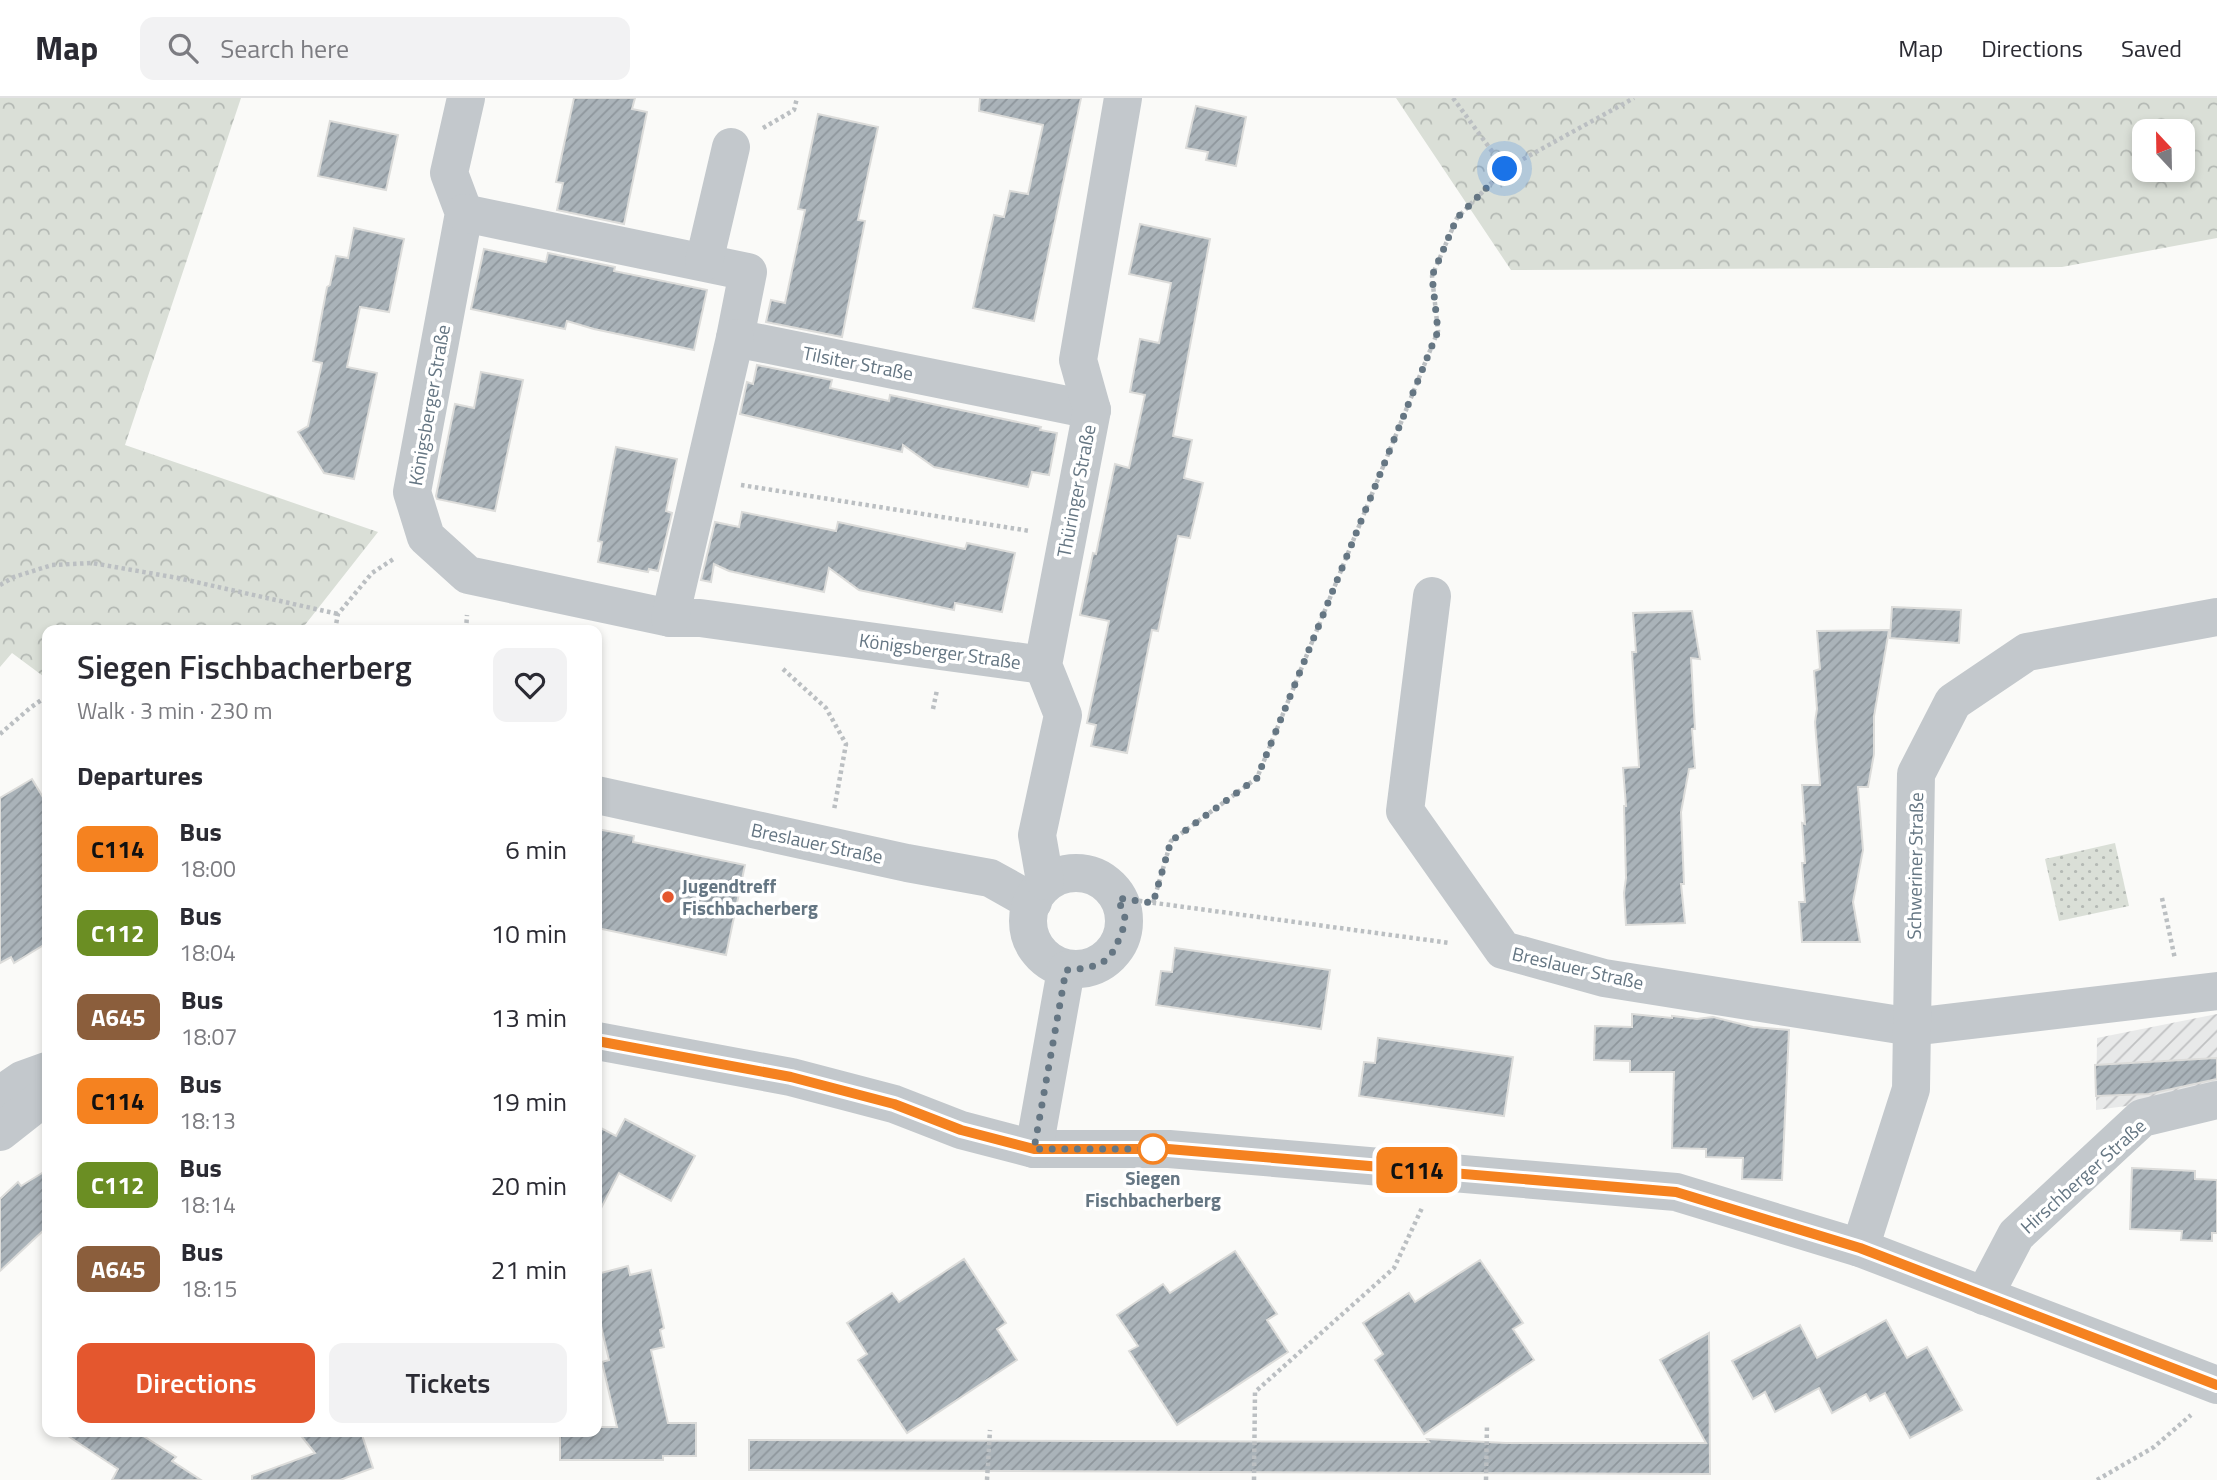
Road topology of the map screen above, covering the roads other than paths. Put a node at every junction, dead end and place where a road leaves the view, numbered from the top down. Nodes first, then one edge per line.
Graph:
1 (466, 98) edge
2 (1123, 98) edge
3 (731, 147) road end
4 (464, 213) junction
5 (704, 262) junction
6 (735, 338) junction
7 (1092, 410) junction
8 (1432, 596) dead end
9 (2217, 617) edge
10 (670, 618) junction
11 (1043, 665) junction
12 (602, 796) edge
13 (1039, 892) junction
14 (1066, 970) junction
15 (2200, 993) edge
16 (1912, 1027) junction
17 (602, 1042) edge
18 (42, 1073) edge
19 (0, 1095) edge
20 (42, 1099) edge
21 (2217, 1100) edge
22 (0, 1132) edge
23 (1034, 1149) junction
24 (1860, 1248) junction
25 (1984, 1296) junction
26 (2207, 1398) edge

1 - 4 street
2 - 7 street, Thüringer Straße
3 - 5 street
4 - 5 street
4 - 10 street, Königsberger Straße
5 - 6 street
6 - 7 street, Tilsiter Straße
6 - 10 street
7 - 11 street, Thüringer Straße
8 - 16 street, Breslauer Straße
9 - 16 street, Schweriner Straße
10 - 11 street, Königsberger Straße
11 - 13 street
12 - 13 street, Breslauer Straße
13 - 14 street
13 - 14 street
14 - 23 street
15 - 16 street
16 - 24 street, Schweriner Straße
17 - 23 street
18 - 19 street
20 - 22 street
21 - 25 street, Hirschberger Straße
23 - 24 street
24 - 25 street
25 - 26 street

